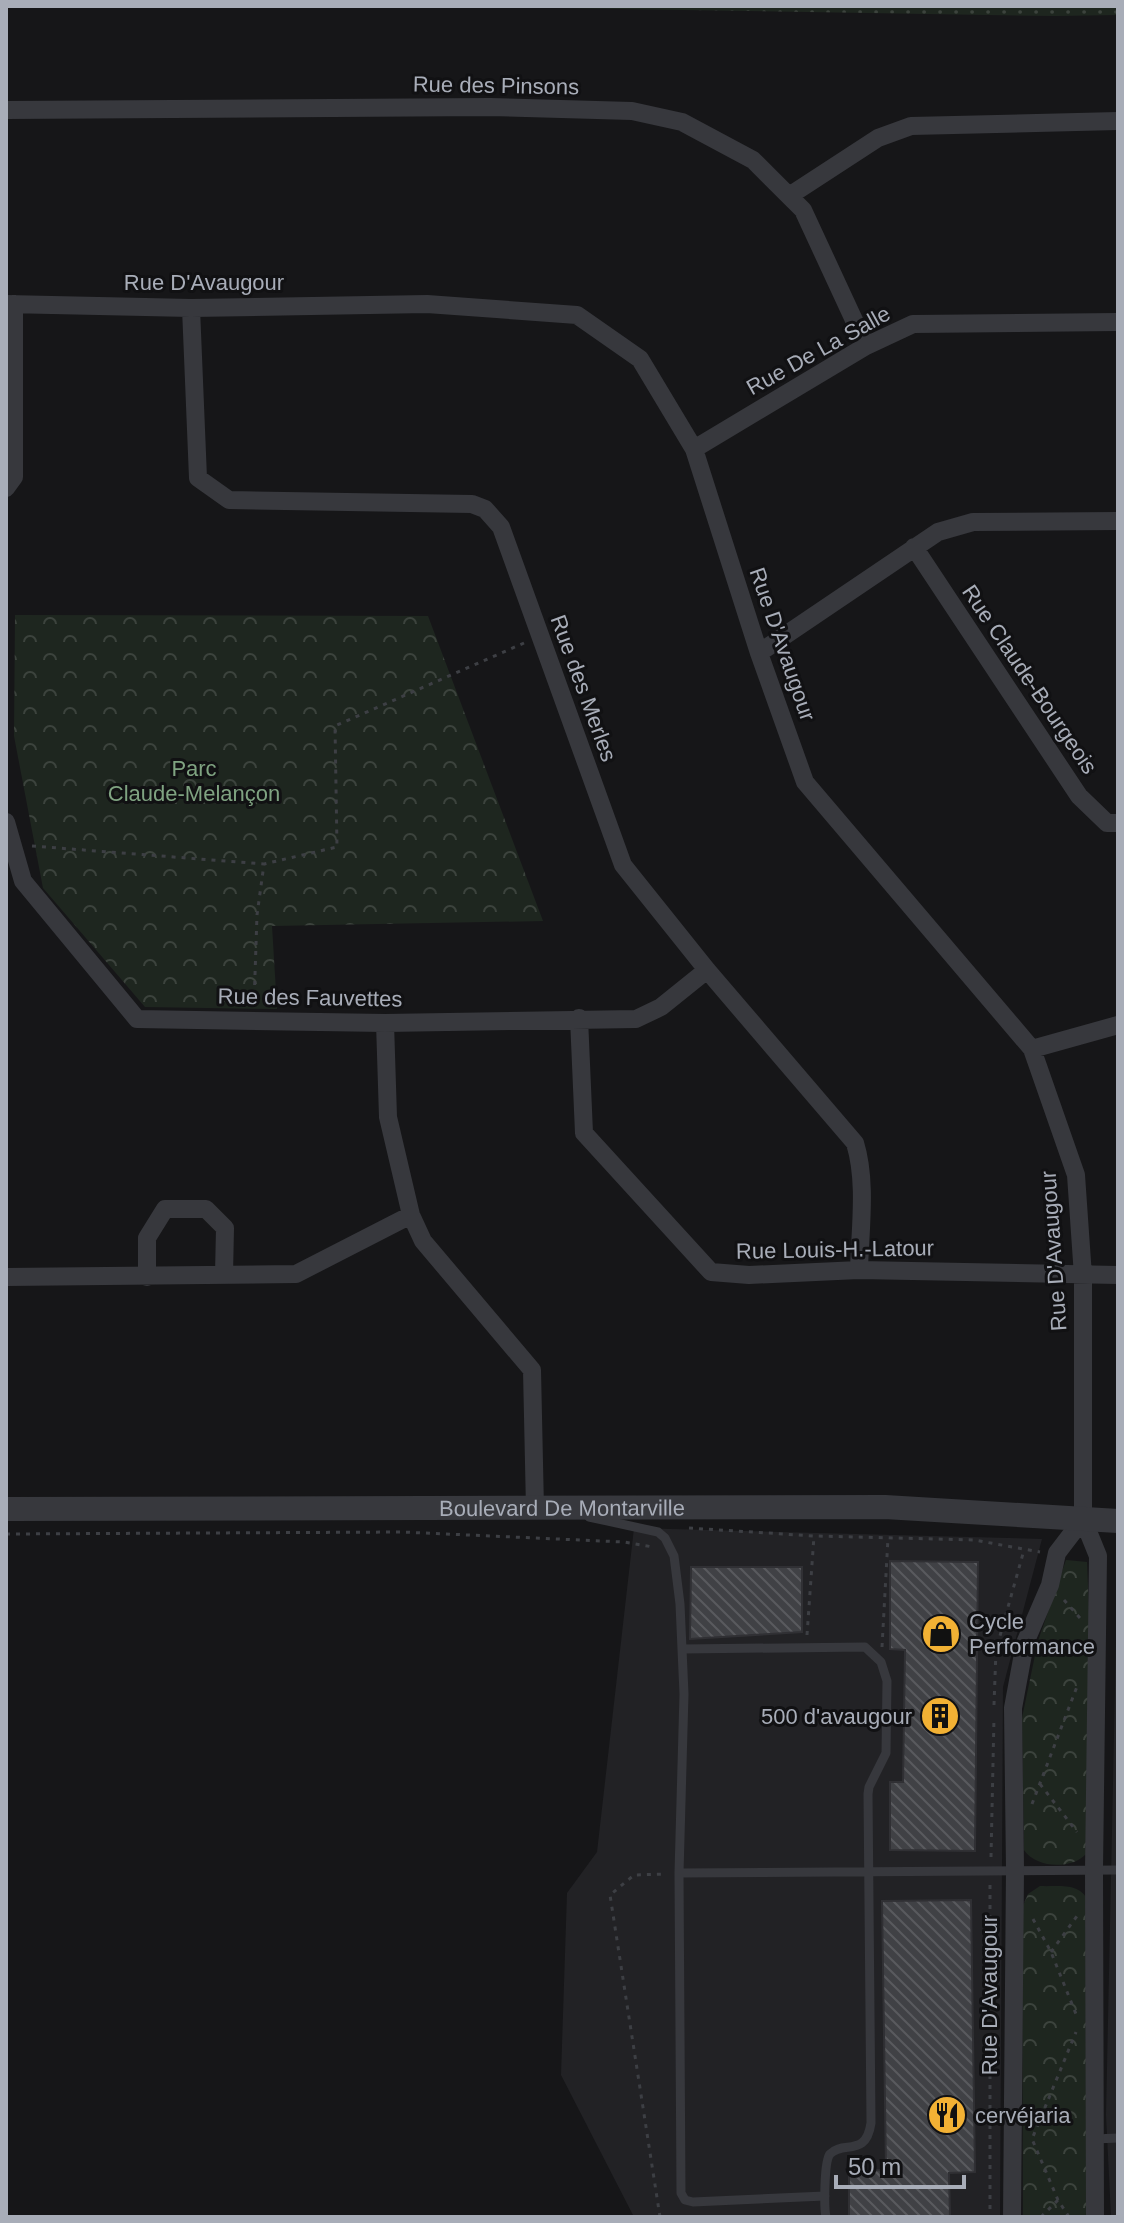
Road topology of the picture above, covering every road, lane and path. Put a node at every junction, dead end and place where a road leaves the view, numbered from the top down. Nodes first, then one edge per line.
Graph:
1 (974, 6) edge
2 (1000, 6) edge
3 (6, 110) edge
4 (1118, 121) edge
5 (789, 196) junction
6 (10, 304) edge
7 (191, 308) junction
8 (1118, 322) edge
9 (866, 346) junction
10 (694, 449) junction
11 (6, 488) edge
12 (1118, 521) edge
13 (914, 547) junction
14 (540, 636) junction
15 (759, 653) junction
16 (6, 822) edge
17 (1118, 823) edge
18 (12, 845) junction
19 (264, 864) junction
20 (14, 883) edge
21 (707, 970) junction
22 (579, 1018) junction
23 (253, 1021) junction
24 (385, 1023) junction
25 (1118, 1025) edge
26 (1032, 1049) junction
27 (411, 1215) junction
28 (859, 1270) junction
29 (224, 1275) junction
30 (1118, 1275) edge
31 (1083, 1276) junction
32 (6, 1277) edge
33 (147, 1277) junction
34 (6, 1509) edge
35 (535, 1509) junction
36 (563, 1509) junction
37 (1083, 1519) junction
38 (1118, 1521) edge
39 (684, 1526) dead end
40 (6, 1534) edge
41 (814, 1536) junction
42 (888, 1537) junction
43 (657, 1544) dead end
44 (1042, 1552) dead end
45 (1050, 1585) junction
46 (1096, 1635) junction
47 (806, 1647) junction
48 (683, 1649) junction
49 (881, 1662) junction
50 (1079, 1680) dead end
51 (1040, 1784) junction
52 (1030, 1808) dead end
53 (1094, 1861) junction
54 (1118, 1870) edge
55 (870, 1871) junction
56 (679, 1873) junction
57 (1014, 1877) junction
58 (1094, 1893) junction
59 (1051, 1952) junction
60 (1118, 2138) edge
61 (1095, 2139) junction
62 (825, 2196) junction
63 (1058, 2200) junction
64 (660, 2217) edge
65 (826, 2217) edge
66 (1012, 2217) edge
67 (1041, 2217) edge
68 (1069, 2217) edge
69 (1095, 2217) edge

1 - 2 path
3 - 5 street, Rue des Pinsons
4 - 5 street
5 - 9 street, Rue des Pinsons
6 - 7 street, Rue D'Avaugour
6 - 11 street
7 - 10 street, Rue D'Avaugour
7 - 14 street, Rue des Merles
8 - 9 street, Rue De La Salle
9 - 10 street, Rue De La Salle
10 - 15 street, Rue D'Avaugour
12 - 13 street
13 - 15 street
13 - 17 street, Rue Claude-Bourgeois
14 - 19 path
14 - 21 street, Rue des Merles
15 - 26 street, Rue D'Avaugour
16 - 18 street, Rue des Fauvettes
18 - 19 path
18 - 20 street, Rue des Fauvettes
19 - 23 path
20 - 23 street, Rue des Fauvettes
21 - 22 street, Rue des Fauvettes
21 - 28 street, Rue des Merles
22 - 24 street, Rue des Fauvettes
22 - 28 street, Rue Louis-H.-Latour
23 - 24 street, Rue des Fauvettes
24 - 27 street
25 - 26 street
26 - 31 street, Rue D'Avaugour
27 - 29 street
27 - 35 street
28 - 31 street, Rue Louis-H.-Latour
29 - 33 street
29 - 33 street
30 - 31 street, Rue Louis-H.-Latour
31 - 37 street, Rue D'Avaugour
32 - 33 street
34 - 35 street, Boulevard De Montarville
35 - 36 street, Boulevard De Montarville
36 - 37 street, Boulevard De Montarville
36 - 48 lane
37 - 38 street, Boulevard De Montarville
37 - 45 street, Rue D'Avaugour
37 - 46 street, Rue D'Avaugour
39 - 41 path, Boulevard De Montarville
40 - 43 path, Boulevard De Montarville
41 - 42 path, Boulevard De Montarville
41 - 47 path
42 - 44 path, Boulevard De Montarville
42 - 49 path
45 - 46 path
45 - 57 street, Rue D'Avaugour
46 - 53 street, Rue D'Avaugour
47 - 48 lane
47 - 49 lane
48 - 56 lane
49 - 55 lane
50 - 51 path
51 - 52 path
51 - 53 path
53 - 54 lane
53 - 57 lane
53 - 58 street, Rue D'Avaugour
55 - 56 lane
55 - 57 lane
55 - 62 lane
56 - 62 lane
56 - 64 path
57 - 59 path
57 - 66 street, Rue D'Avaugour
58 - 59 path
58 - 61 street, Rue D'Avaugour
59 - 63 path
60 - 61 lane
61 - 69 street, Rue D'Avaugour
62 - 65 lane
63 - 67 path
63 - 68 path

